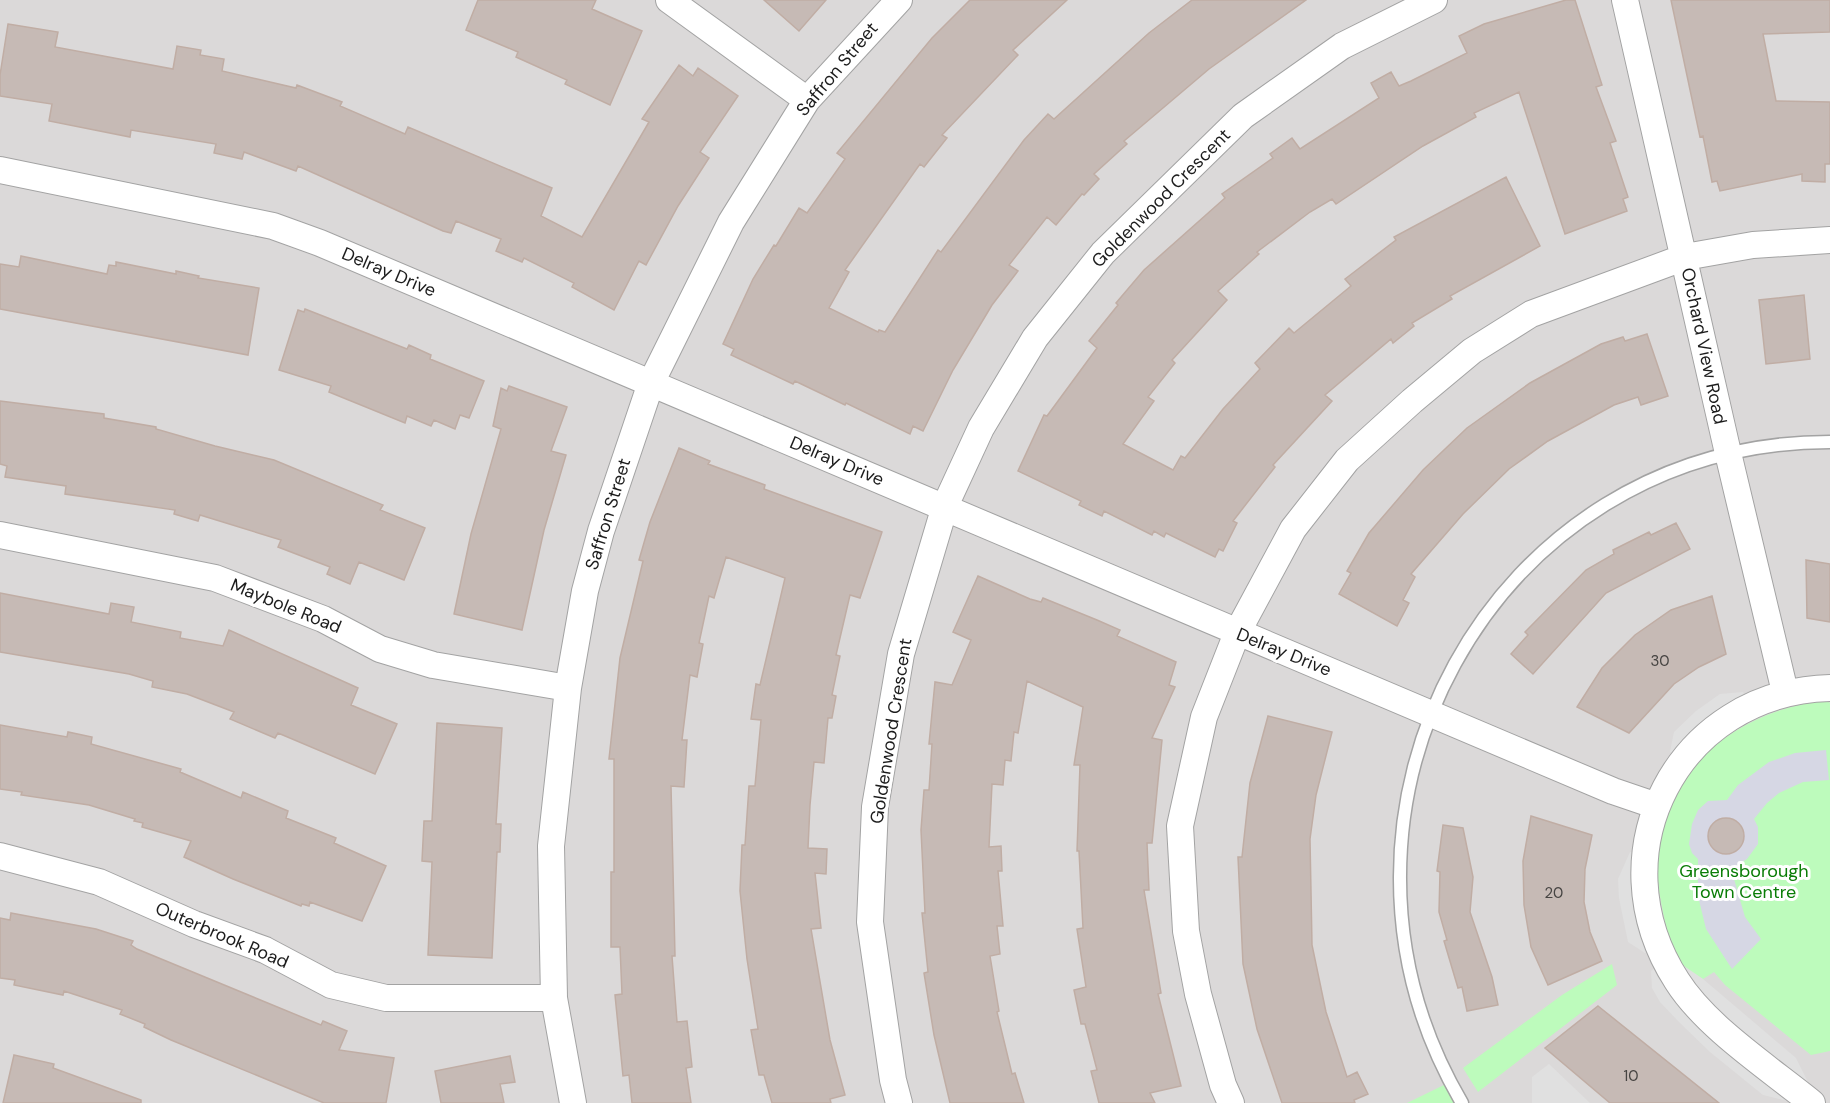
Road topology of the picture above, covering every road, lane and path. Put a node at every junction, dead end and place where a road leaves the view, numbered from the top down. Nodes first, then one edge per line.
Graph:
1 (669, 0) edge
2 (899, 0) edge
3 (1434, 0) edge
4 (1625, 0) edge
5 (807, 100) junction
6 (0, 170) edge
7 (1830, 240) edge
8 (1685, 257) junction
9 (651, 382) junction
10 (1830, 442) edge
11 (1728, 453) junction
12 (945, 506) junction
13 (0, 535) edge
14 (1237, 633) junction
15 (567, 688) junction
16 (1830, 688) edge
17 (1785, 692) junction
18 (1431, 713) junction
19 (1657, 806) junction
20 (0, 856) edge
21 (554, 998) junction
22 (573, 1103) edge
23 (899, 1103) edge
24 (1231, 1103) edge
25 (1462, 1103) edge
26 (1812, 1103) edge

1 - 5 street
2 - 5 street, Saffron Street
3 - 12 street, Goldenwood Crescent
4 - 8 street, Orchard View Road
5 - 9 street, Saffron Street
6 - 9 street, Delray Drive
7 - 8 street
8 - 11 street, Orchard View Road
8 - 14 street
9 - 12 street, Delray Drive
9 - 15 street, Saffron Street
10 - 11 lane
11 - 17 street, Orchard View Road
11 - 18 lane
12 - 14 street, Delray Drive
12 - 23 street, Goldenwood Crescent
13 - 15 street, Maybole Road
14 - 18 street, Delray Drive
14 - 24 street
15 - 21 street, Saffron Street
16 - 17 street
17 - 19 street
18 - 19 street, Delray Drive
18 - 25 lane
19 - 26 street
20 - 21 street, Outerbrook Road
21 - 22 street, Saffron Street

